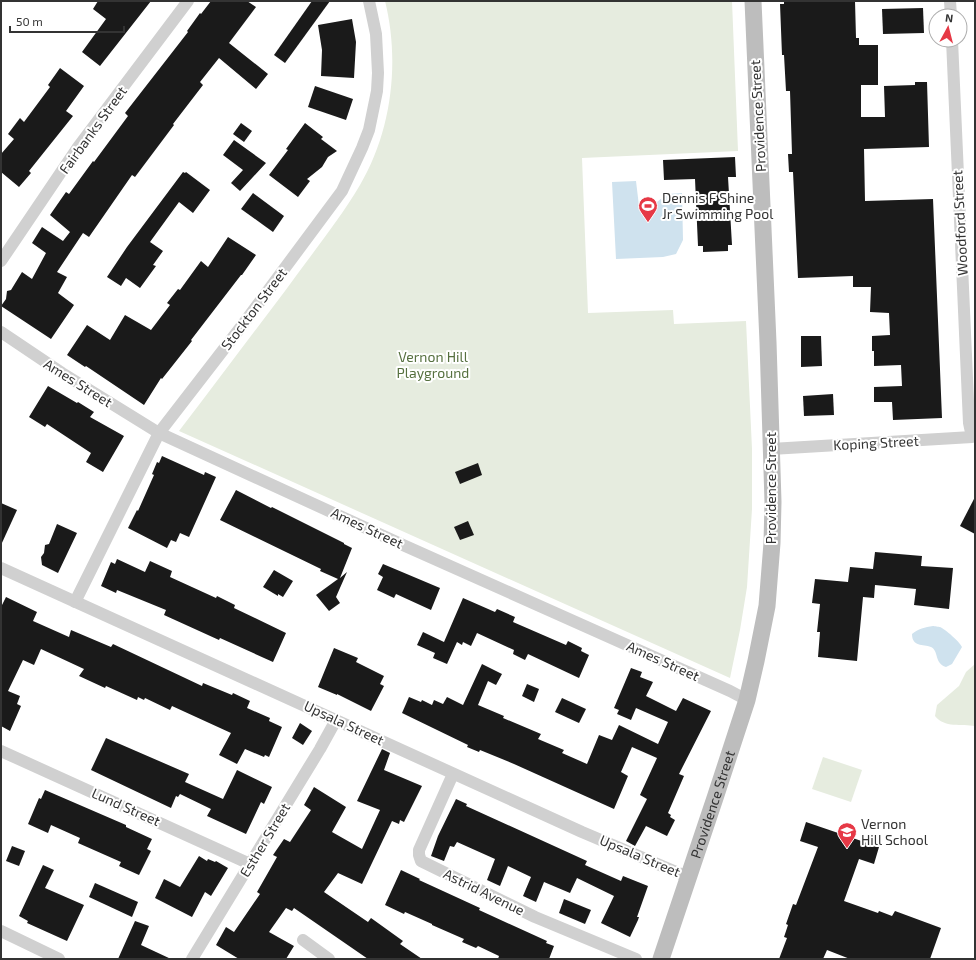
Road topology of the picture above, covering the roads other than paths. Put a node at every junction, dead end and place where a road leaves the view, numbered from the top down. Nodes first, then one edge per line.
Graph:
1 (188, 1) edge
2 (369, 1) edge
3 (753, 1) edge
4 (952, 48) edge
5 (1, 261) edge
6 (1, 332) edge
7 (971, 429) joint
8 (159, 433) junction
9 (771, 449) junction
10 (1, 568) edge
11 (75, 602) junction
12 (747, 700) junction
13 (336, 720) junction
14 (1, 751) edge
15 (453, 774) junction
16 (250, 864) junction
17 (688, 877) junction
18 (1, 931) edge
19 (303, 940) dead end
20 (59, 959) edge
21 (192, 959) edge
22 (329, 959) edge
23 (636, 959) edge
24 (661, 959) edge

1 - 5 street, Fairbanks Street
2 - 8 street, Stockton Street
3 - 9 main road, Providence Street
4 - 7 street, Woodford Street
6 - 8 street, Ames Street
7 - 9 street, Koping Street
8 - 11 street, Stockton Street
8 - 12 street, Ames Street
9 - 12 main road, Providence Street
10 - 11 street, Upsala Street
11 - 13 street, Upsala Street
12 - 17 main road, Providence Street
13 - 15 street, Upsala Street
13 - 16 street, Esther Street
14 - 16 street, Lund Street
15 - 17 street, Upsala Street
15 - 23 street, Astrid Avenue
16 - 21 street, Esther Street
17 - 24 main road, Providence Street
18 - 20 street
19 - 22 street

